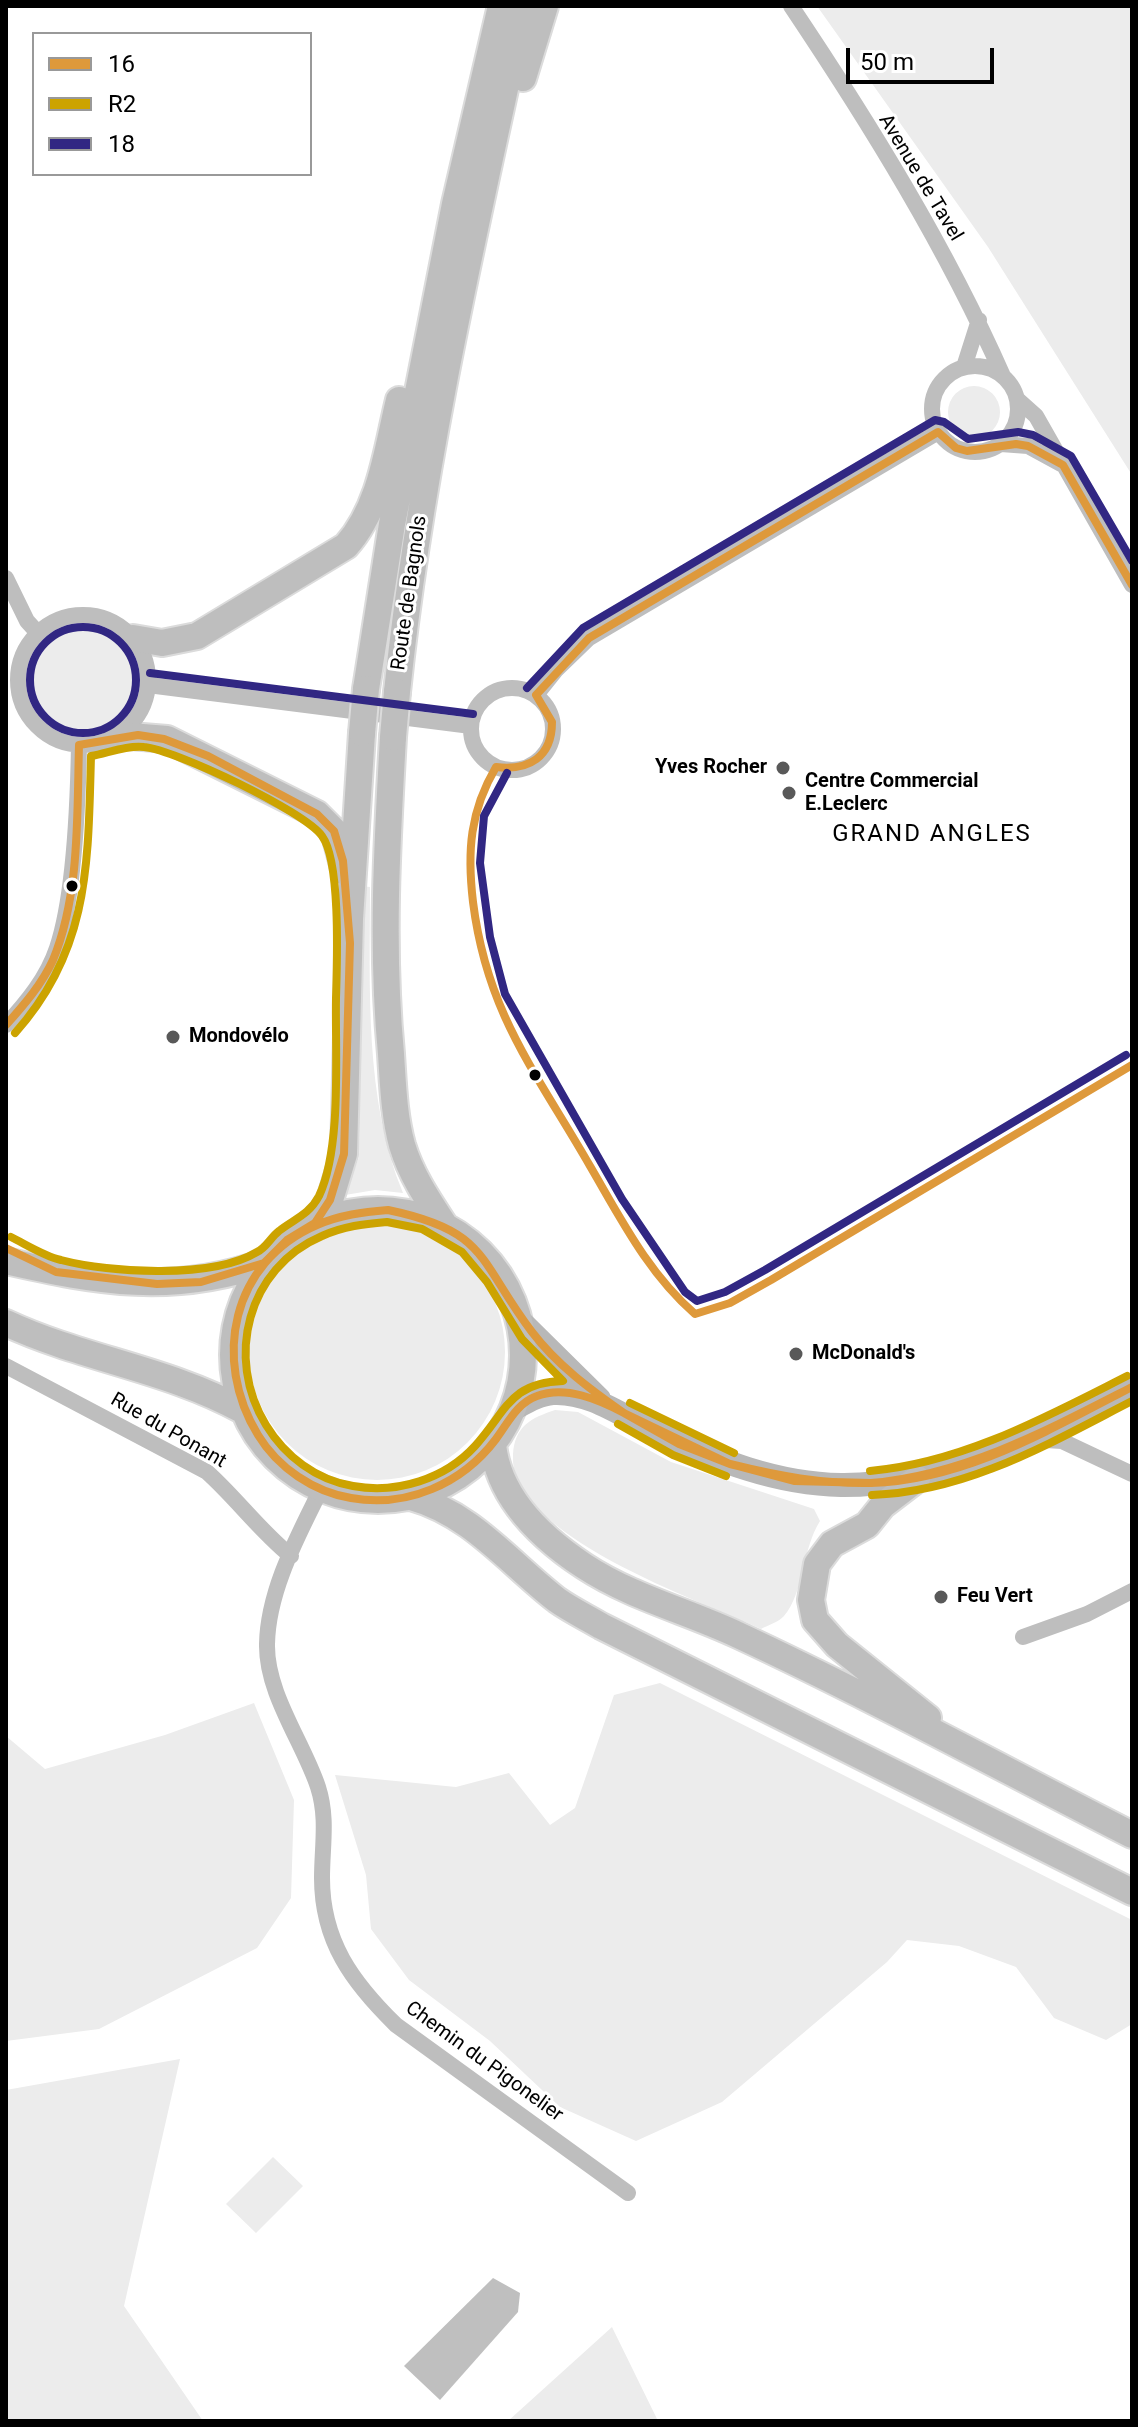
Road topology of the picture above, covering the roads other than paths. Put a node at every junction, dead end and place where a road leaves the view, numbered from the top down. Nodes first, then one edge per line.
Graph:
1 (501, 6) edge
2 (523, 6) edge
3 (545, 6) edge
4 (791, 6) edge
5 (455, 204) junction
6 (473, 233) junction
7 (979, 320) junction
8 (964, 367) junction
9 (1003, 376) junction
10 (1017, 399) junction
11 (938, 432) junction
12 (1001, 444) junction
13 (1063, 465) junction
14 (6, 578) edge
15 (1132, 585) edge
16 (37, 632) junction
17 (133, 638) junction
18 (148, 685) junction
19 (536, 695) junction
20 (471, 726) junction
21 (118, 735) junction
22 (79, 745) junction
23 (350, 919) junction
24 (6, 1025) edge
25 (315, 1223) junction
26 (445, 1226) junction
27 (6, 1248) edge
28 (6, 1261) edge
29 (264, 1263) junction
30 (56, 1272) junction
31 (520, 1321) junction
32 (6, 1323) edge
33 (6, 1366) edge
34 (1132, 1387) edge
35 (607, 1406) junction
36 (513, 1409) junction
37 (242, 1410) junction
38 (1029, 1439) junction
39 (493, 1445) junction
40 (1132, 1474) edge
41 (917, 1479) junction
42 (321, 1489) junction
43 (411, 1497) junction
44 (291, 1556) junction
45 (1132, 1591) edge
46 (1023, 1637) dead end
47 (975, 1755) junction
48 (1132, 1835) edge
49 (1132, 1892) edge
50 (628, 2193) dead end

1 - 5 main road, Route de Bagnols
2 - 6 main road, Route de Bagnols
3 - 6 main road
4 - 7 street, Avenue de Tavel
5 - 17 main road
5 - 23 main road, Route de Bagnols, bridge
6 - 26 main road, Route de Bagnols, bridge
7 - 8 street
7 - 9 street, Avenue de Tavel
8 - 9 street
8 - 11 street
9 - 10 street
10 - 12 street
10 - 13 street
11 - 12 street
11 - 19 street
12 - 13 street
13 - 15 street
14 - 16 street
16 - 17 street
16 - 22 street
17 - 18 street
18 - 20 street
18 - 21 street
19 - 20 street
19 - 20 street
21 - 22 street
21 - 23 main road
22 - 24 street
23 - 25 main road, Route de Bagnols
25 - 26 main road
25 - 29 main road
26 - 31 main road
27 - 30 street
28 - 30 main road
29 - 30 main road
29 - 37 main road
31 - 35 main road
31 - 36 main road
32 - 37 main road
33 - 44 street, Rue du Ponant
34 - 38 main road
35 - 36 main road
35 - 41 main road
36 - 39 main road
37 - 42 main road
38 - 40 street
38 - 41 main road
39 - 43 main road
39 - 47 main road
41 - 47 main road
42 - 43 main road
42 - 44 street, Chemin du Pigonelier
43 - 49 main road
44 - 50 street, Chemin du Pigonelier
45 - 46 street
47 - 48 main road

